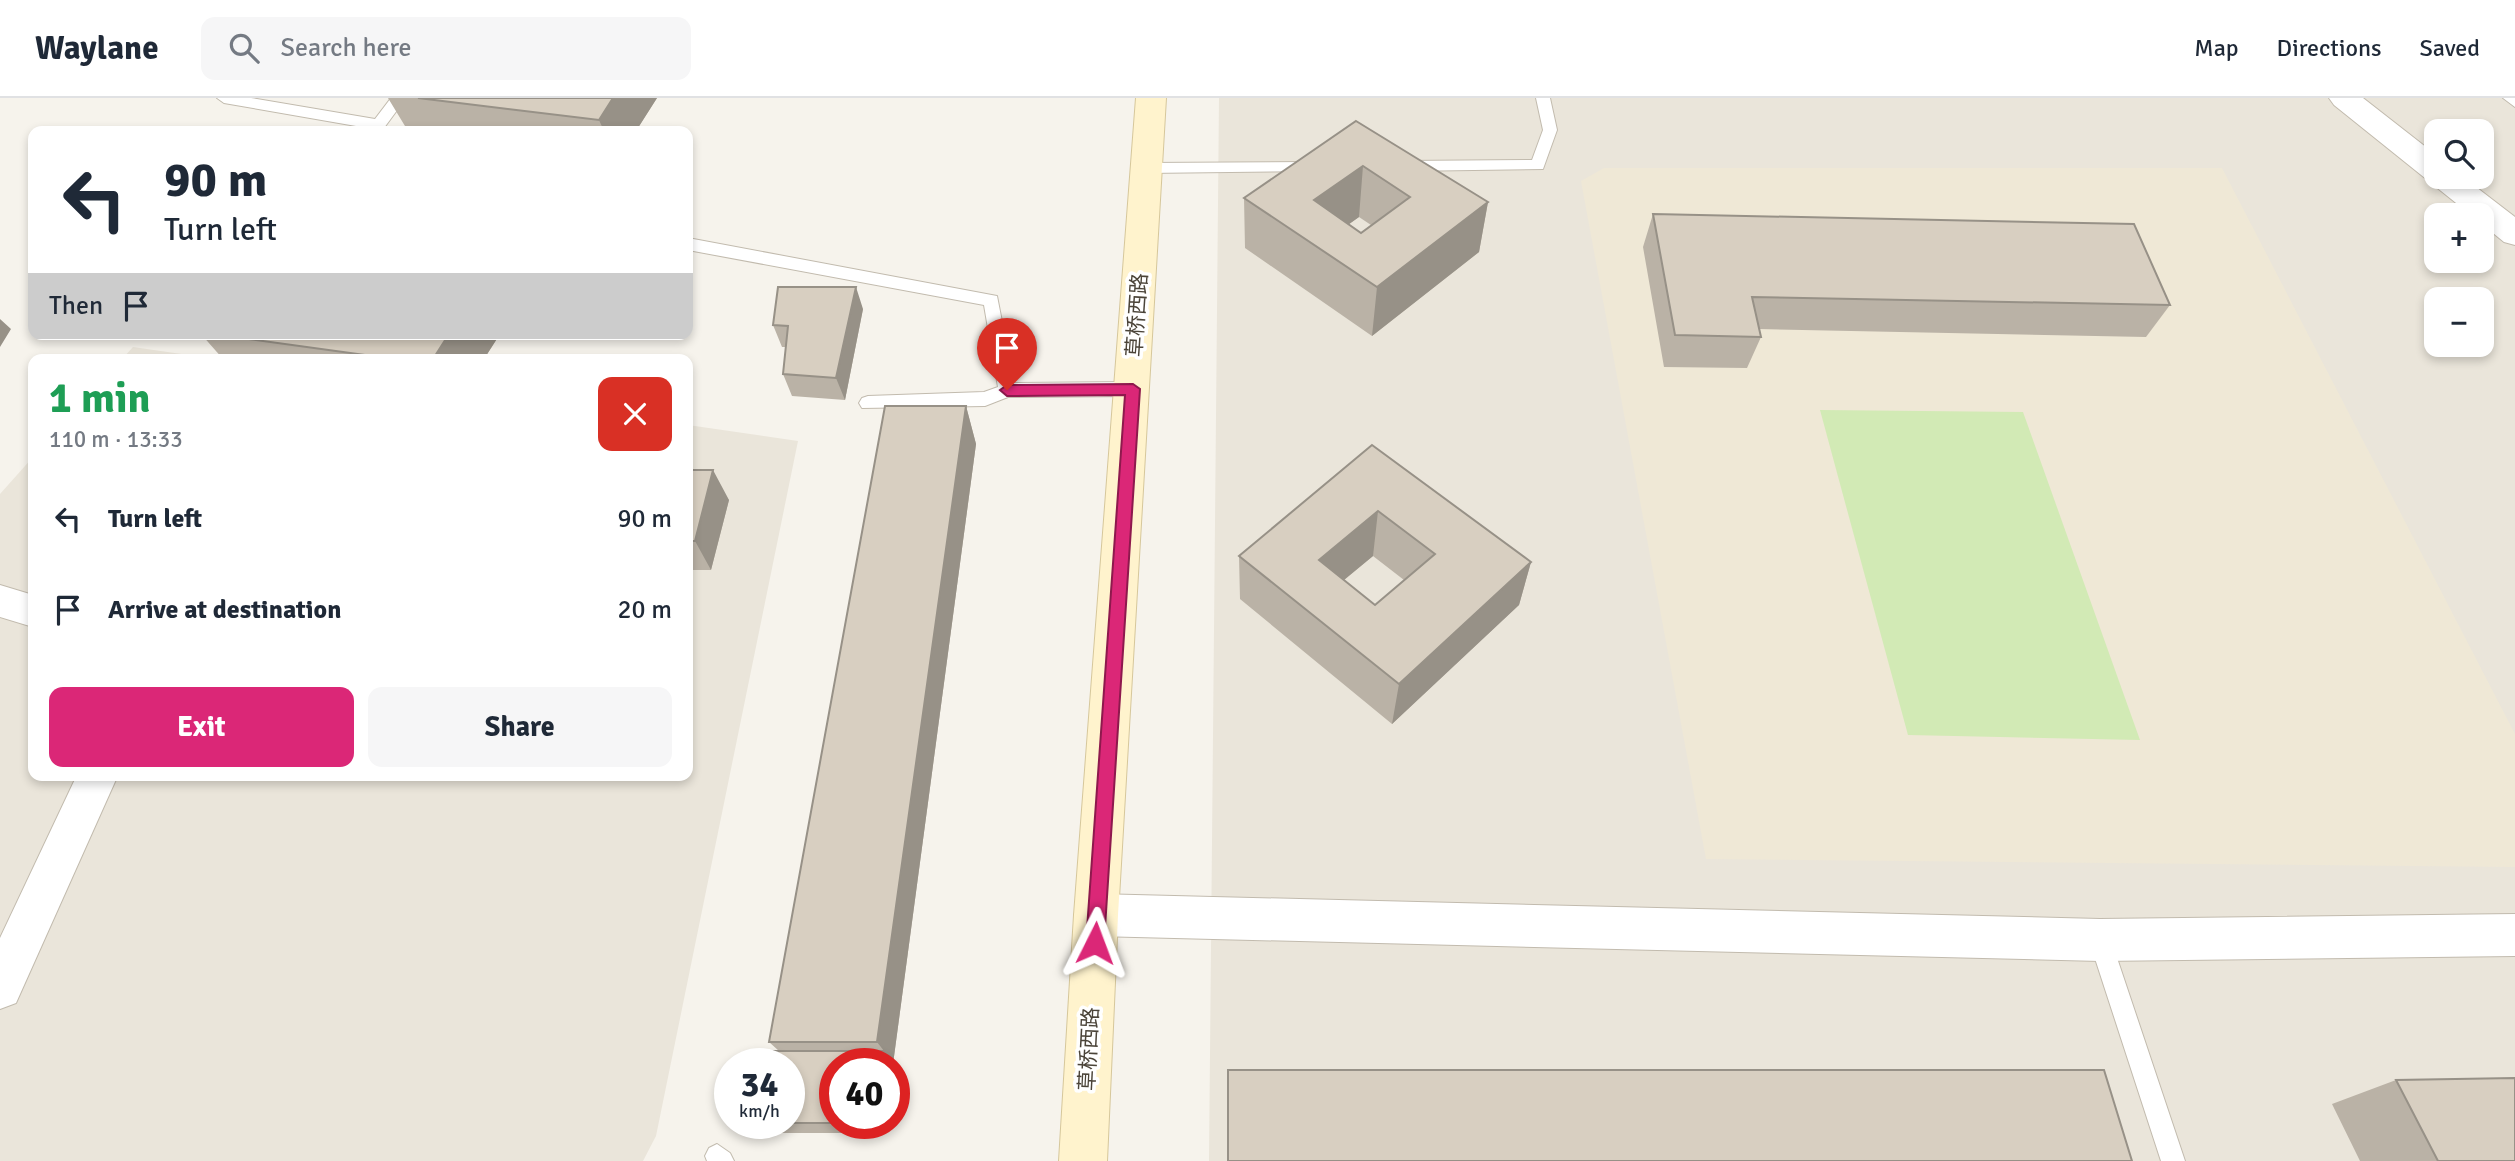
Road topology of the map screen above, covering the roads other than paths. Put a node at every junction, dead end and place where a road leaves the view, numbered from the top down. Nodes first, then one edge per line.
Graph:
1 (224, 98) edge
2 (399, 98) edge
3 (1151, 98) edge
4 (1543, 98) edge
5 (2344, 98) edge
6 (2510, 98) edge
7 (2515, 102) edge
8 (367, 126) edge
9 (378, 126) edge
10 (2424, 161) edge
11 (1384, 166) edge
12 (1328, 167) edge
13 (1146, 168) junction
14 (2458, 189) edge
15 (2515, 234) edge
16 (693, 245) edge
17 (1133, 389) junction
18 (1007, 390) junction
19 (868, 403) dead end
20 (0, 601) edge
21 (28, 609) edge
22 (95, 781) edge
23 (1096, 915) junction
24 (2515, 935) edge
25 (2100, 940) junction
26 (0, 987) edge
27 (1083, 1161) edge
28 (2173, 1161) edge

1 - 8 lane
2 - 9 lane
3 - 13 street, 草桥西路
4 - 11 lane
5 - 10 street
6 - 7 lane
12 - 13 lane
13 - 17 street, 草桥西路
14 - 15 street
16 - 18 lane
17 - 18 lane
17 - 23 street, 草桥西路
18 - 19 lane
20 - 21 street
22 - 26 street
23 - 25 street
23 - 27 street, 草桥西路
24 - 25 street
25 - 28 lane

